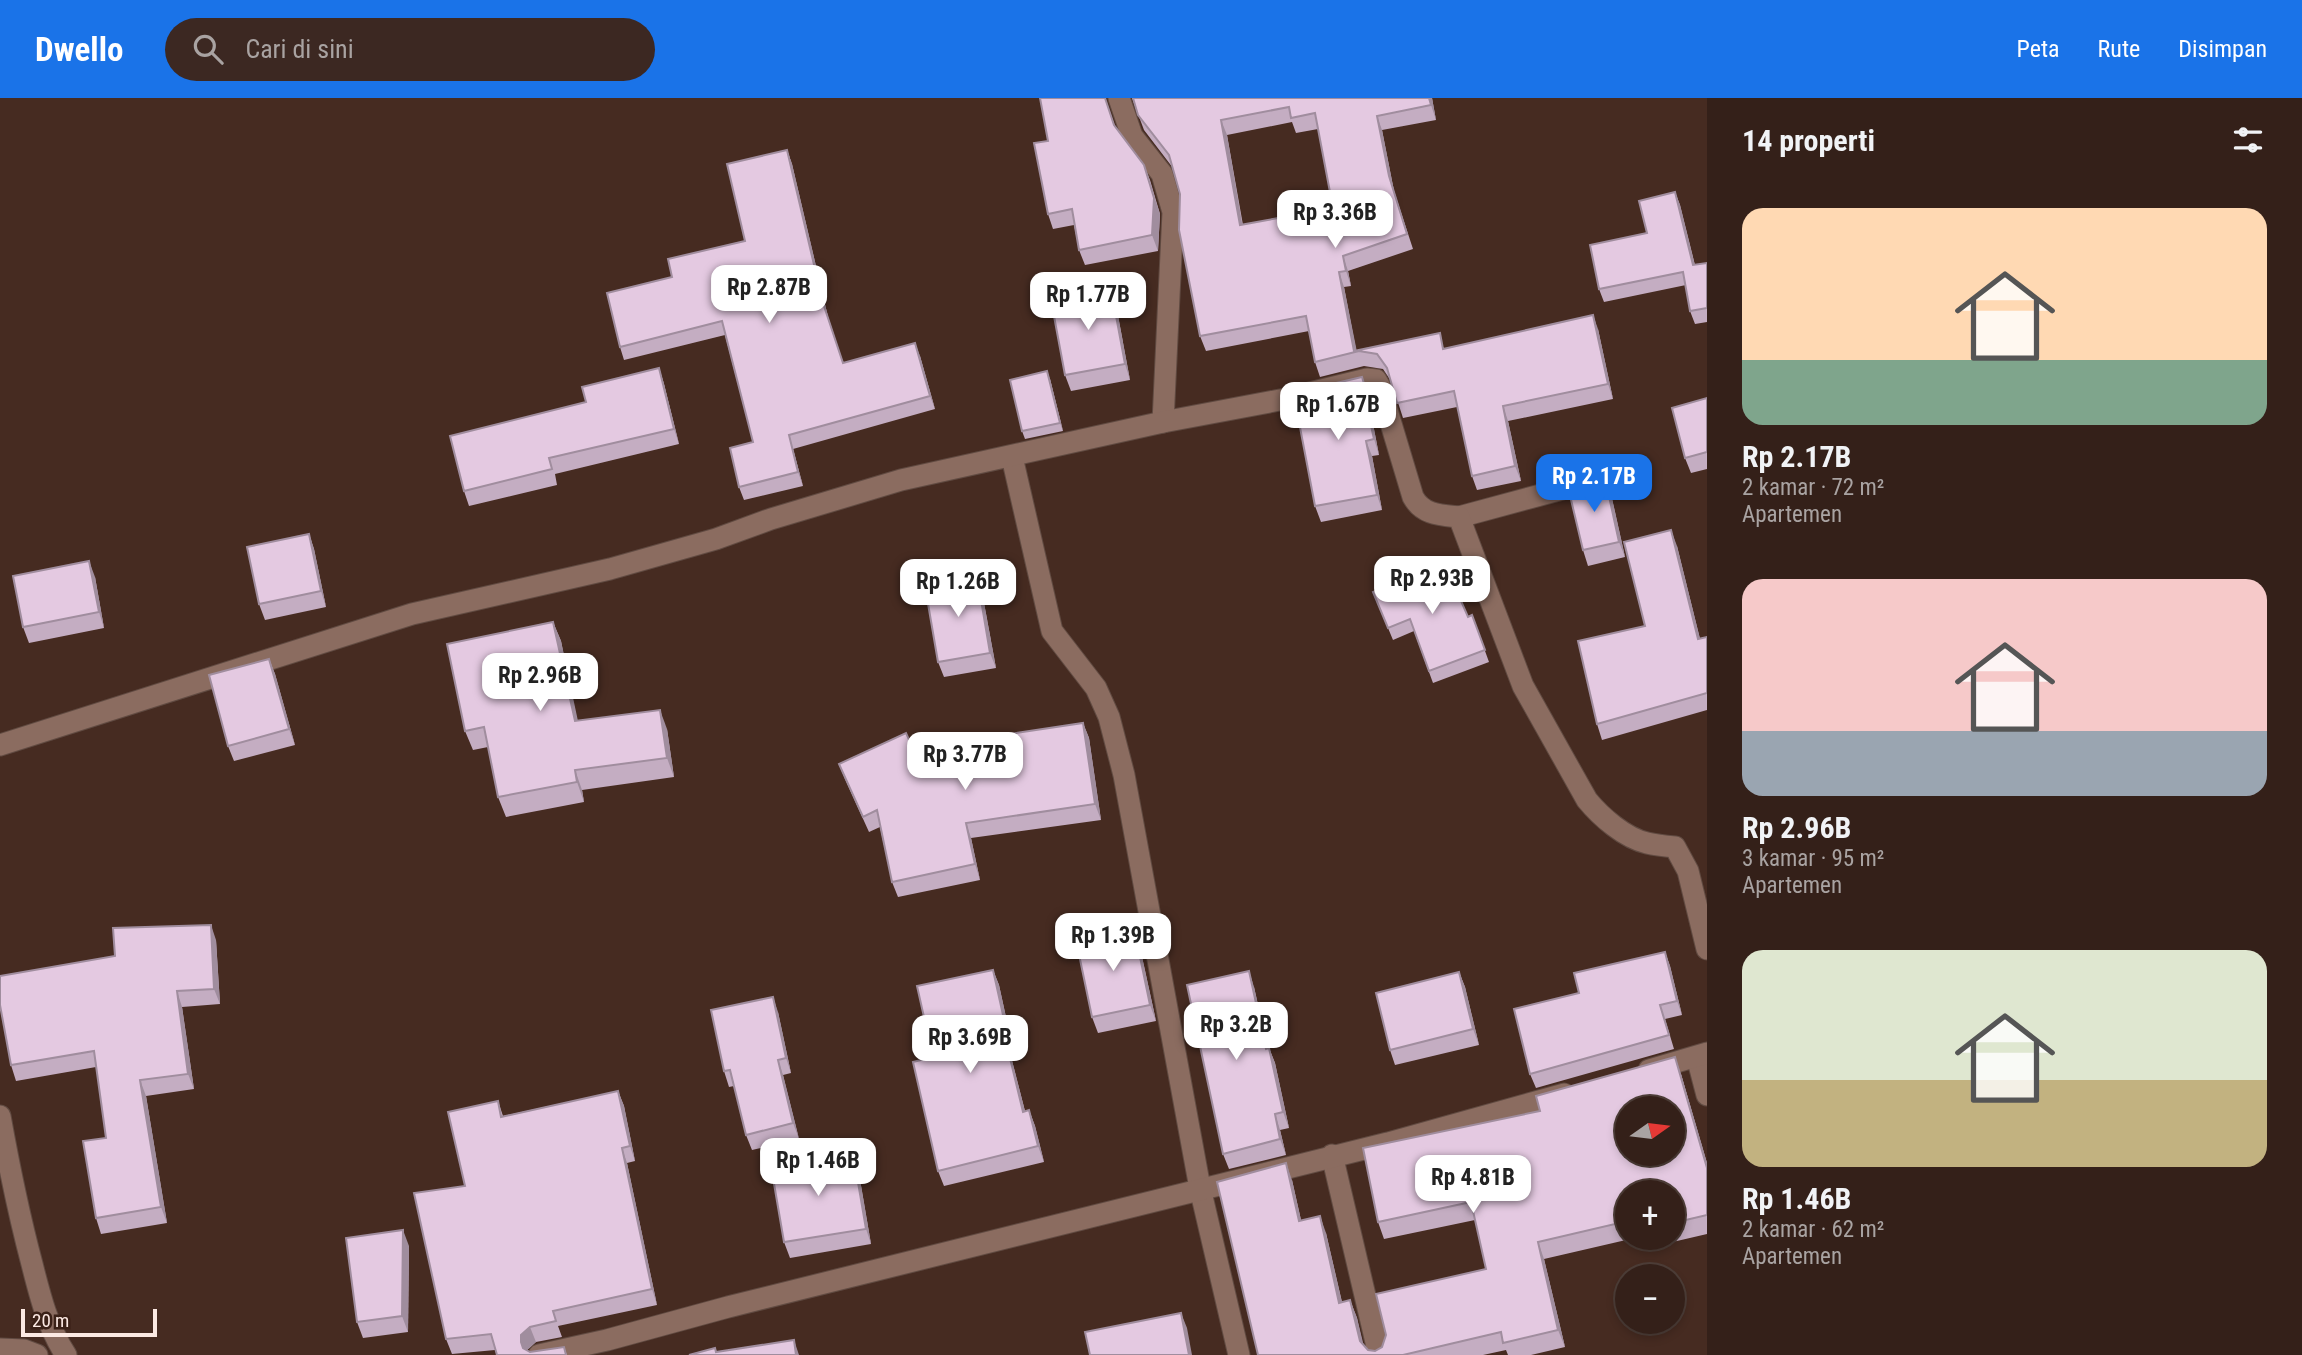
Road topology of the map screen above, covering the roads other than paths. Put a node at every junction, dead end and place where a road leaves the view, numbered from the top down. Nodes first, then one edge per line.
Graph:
1 (1119, 98) edge
2 (1163, 422) junction
3 (1012, 457) junction
4 (1633, 470) dead end
5 (1459, 517) junction
6 (0, 745) edge
7 (1707, 949) edge
8 (1702, 1055) edge
9 (1630, 1076) edge
10 (1590, 1087) edge
11 (1707, 1096) edge
12 (0, 1116) edge
13 (1332, 1155) junction
14 (1200, 1188) junction
15 (0, 1349) edge
16 (37, 1355) edge
17 (66, 1355) edge
18 (539, 1355) edge
19 (1240, 1355) edge
20 (1379, 1355) edge

1 - 2 street
2 - 3 street
2 - 5 street
3 - 6 street
3 - 14 street
4 - 5 street
5 - 7 street
8 - 9 street
8 - 11 street
10 - 13 street
12 - 17 street
13 - 14 street
13 - 20 street
14 - 18 street
14 - 19 street
15 - 16 street

